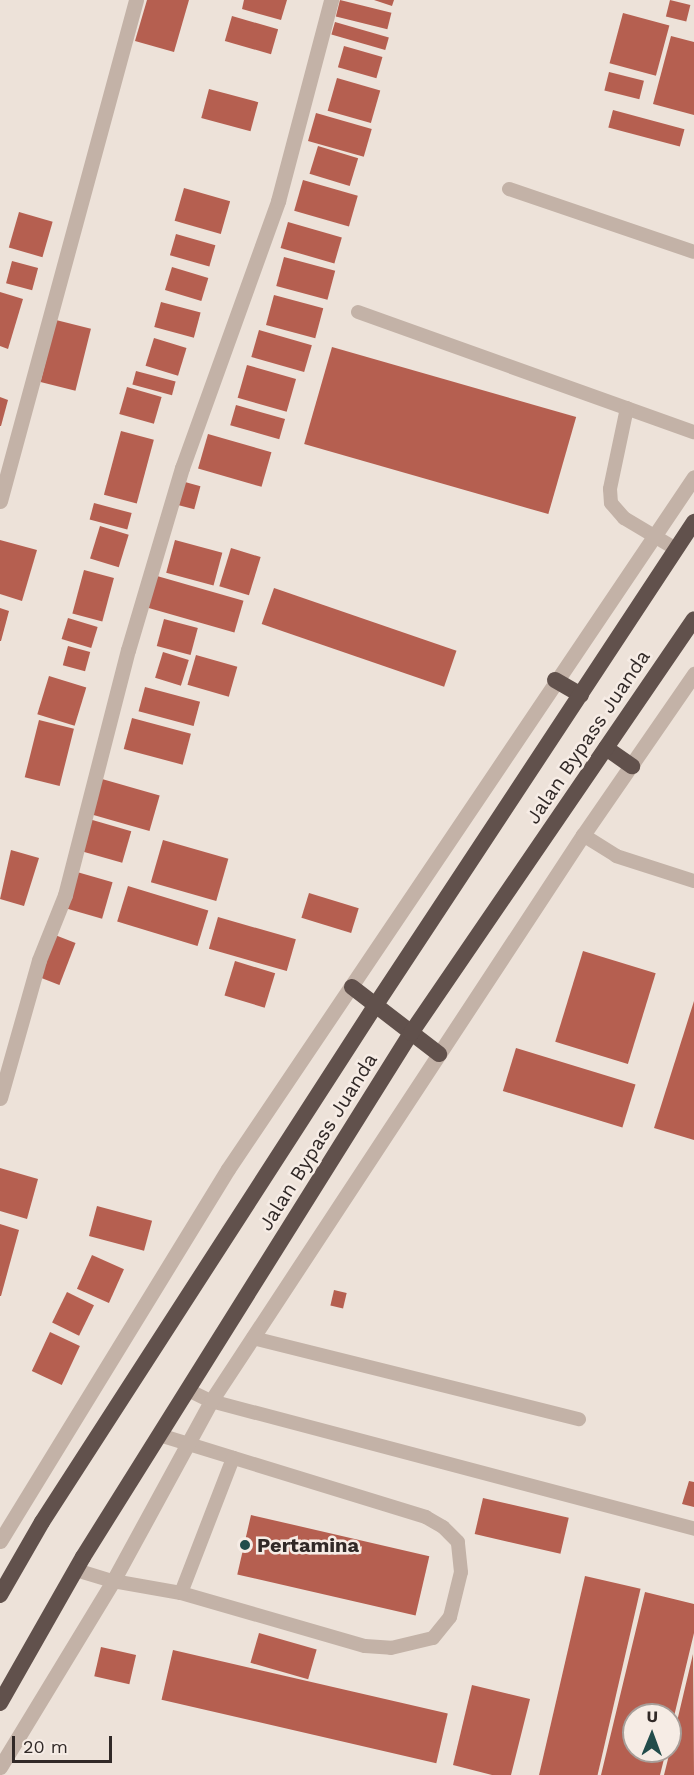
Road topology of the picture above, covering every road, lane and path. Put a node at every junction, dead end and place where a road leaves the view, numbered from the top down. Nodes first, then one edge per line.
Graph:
1 (136, 0) edge
2 (331, 0) edge
3 (509, 189) dead end
4 (694, 252) edge
5 (358, 312) dead end
6 (627, 408) junction
7 (694, 432) edge
8 (694, 477) edge
9 (0, 501) edge
10 (694, 522) edge
11 (654, 534) junction
12 (676, 549) junction
13 (694, 619) edge
14 (694, 674) edge
15 (555, 681) junction
16 (581, 695) junction
17 (606, 748) junction
18 (632, 766) junction
19 (583, 835) junction
20 (694, 881) edge
21 (352, 987) junction
22 (375, 1006) junction
23 (411, 1033) junction
24 (439, 1054) junction
25 (0, 1098) edge
26 (253, 1338) junction
27 (188, 1390) junction
28 (212, 1401) junction
29 (579, 1419) dead end
30 (160, 1435) junction
31 (188, 1444) junction
32 (233, 1458) junction
33 (694, 1529) edge
34 (0, 1541) edge
35 (76, 1570) junction
36 (113, 1581) junction
37 (181, 1593) junction
38 (0, 1594) edge
39 (0, 1703) edge
40 (0, 1767) edge

1 - 9 street
2 - 25 street
3 - 4 lane
5 - 6 lane
6 - 7 lane
6 - 11 lane
8 - 11 street
10 - 12 highway, Jalan Bypass Juanda
11 - 12 lane
11 - 15 street
12 - 16 highway, Jalan Bypass Juanda
13 - 17 highway, Jalan Bypass Juanda
14 - 18 street
15 - 16 highway
15 - 21 street
16 - 22 highway, Jalan Bypass Juanda
17 - 18 highway
17 - 23 highway, Jalan Bypass Juanda
18 - 19 street
19 - 20 lane
19 - 24 street
21 - 22 highway
21 - 34 street
22 - 23 highway
22 - 38 highway, Jalan Bypass Juanda
23 - 24 highway
23 - 27 highway, Jalan Bypass Juanda
24 - 26 street
26 - 28 street
26 - 29 lane
27 - 28 lane
27 - 30 highway, Jalan Bypass Juanda
28 - 31 street
28 - 33 lane
30 - 31 lane
30 - 35 highway, Jalan Bypass Juanda
31 - 32 lane
31 - 36 street
32 - 37 lane
32 - 37 lane
35 - 36 lane
35 - 39 highway, Jalan Bypass Juanda
36 - 37 lane
36 - 40 street

